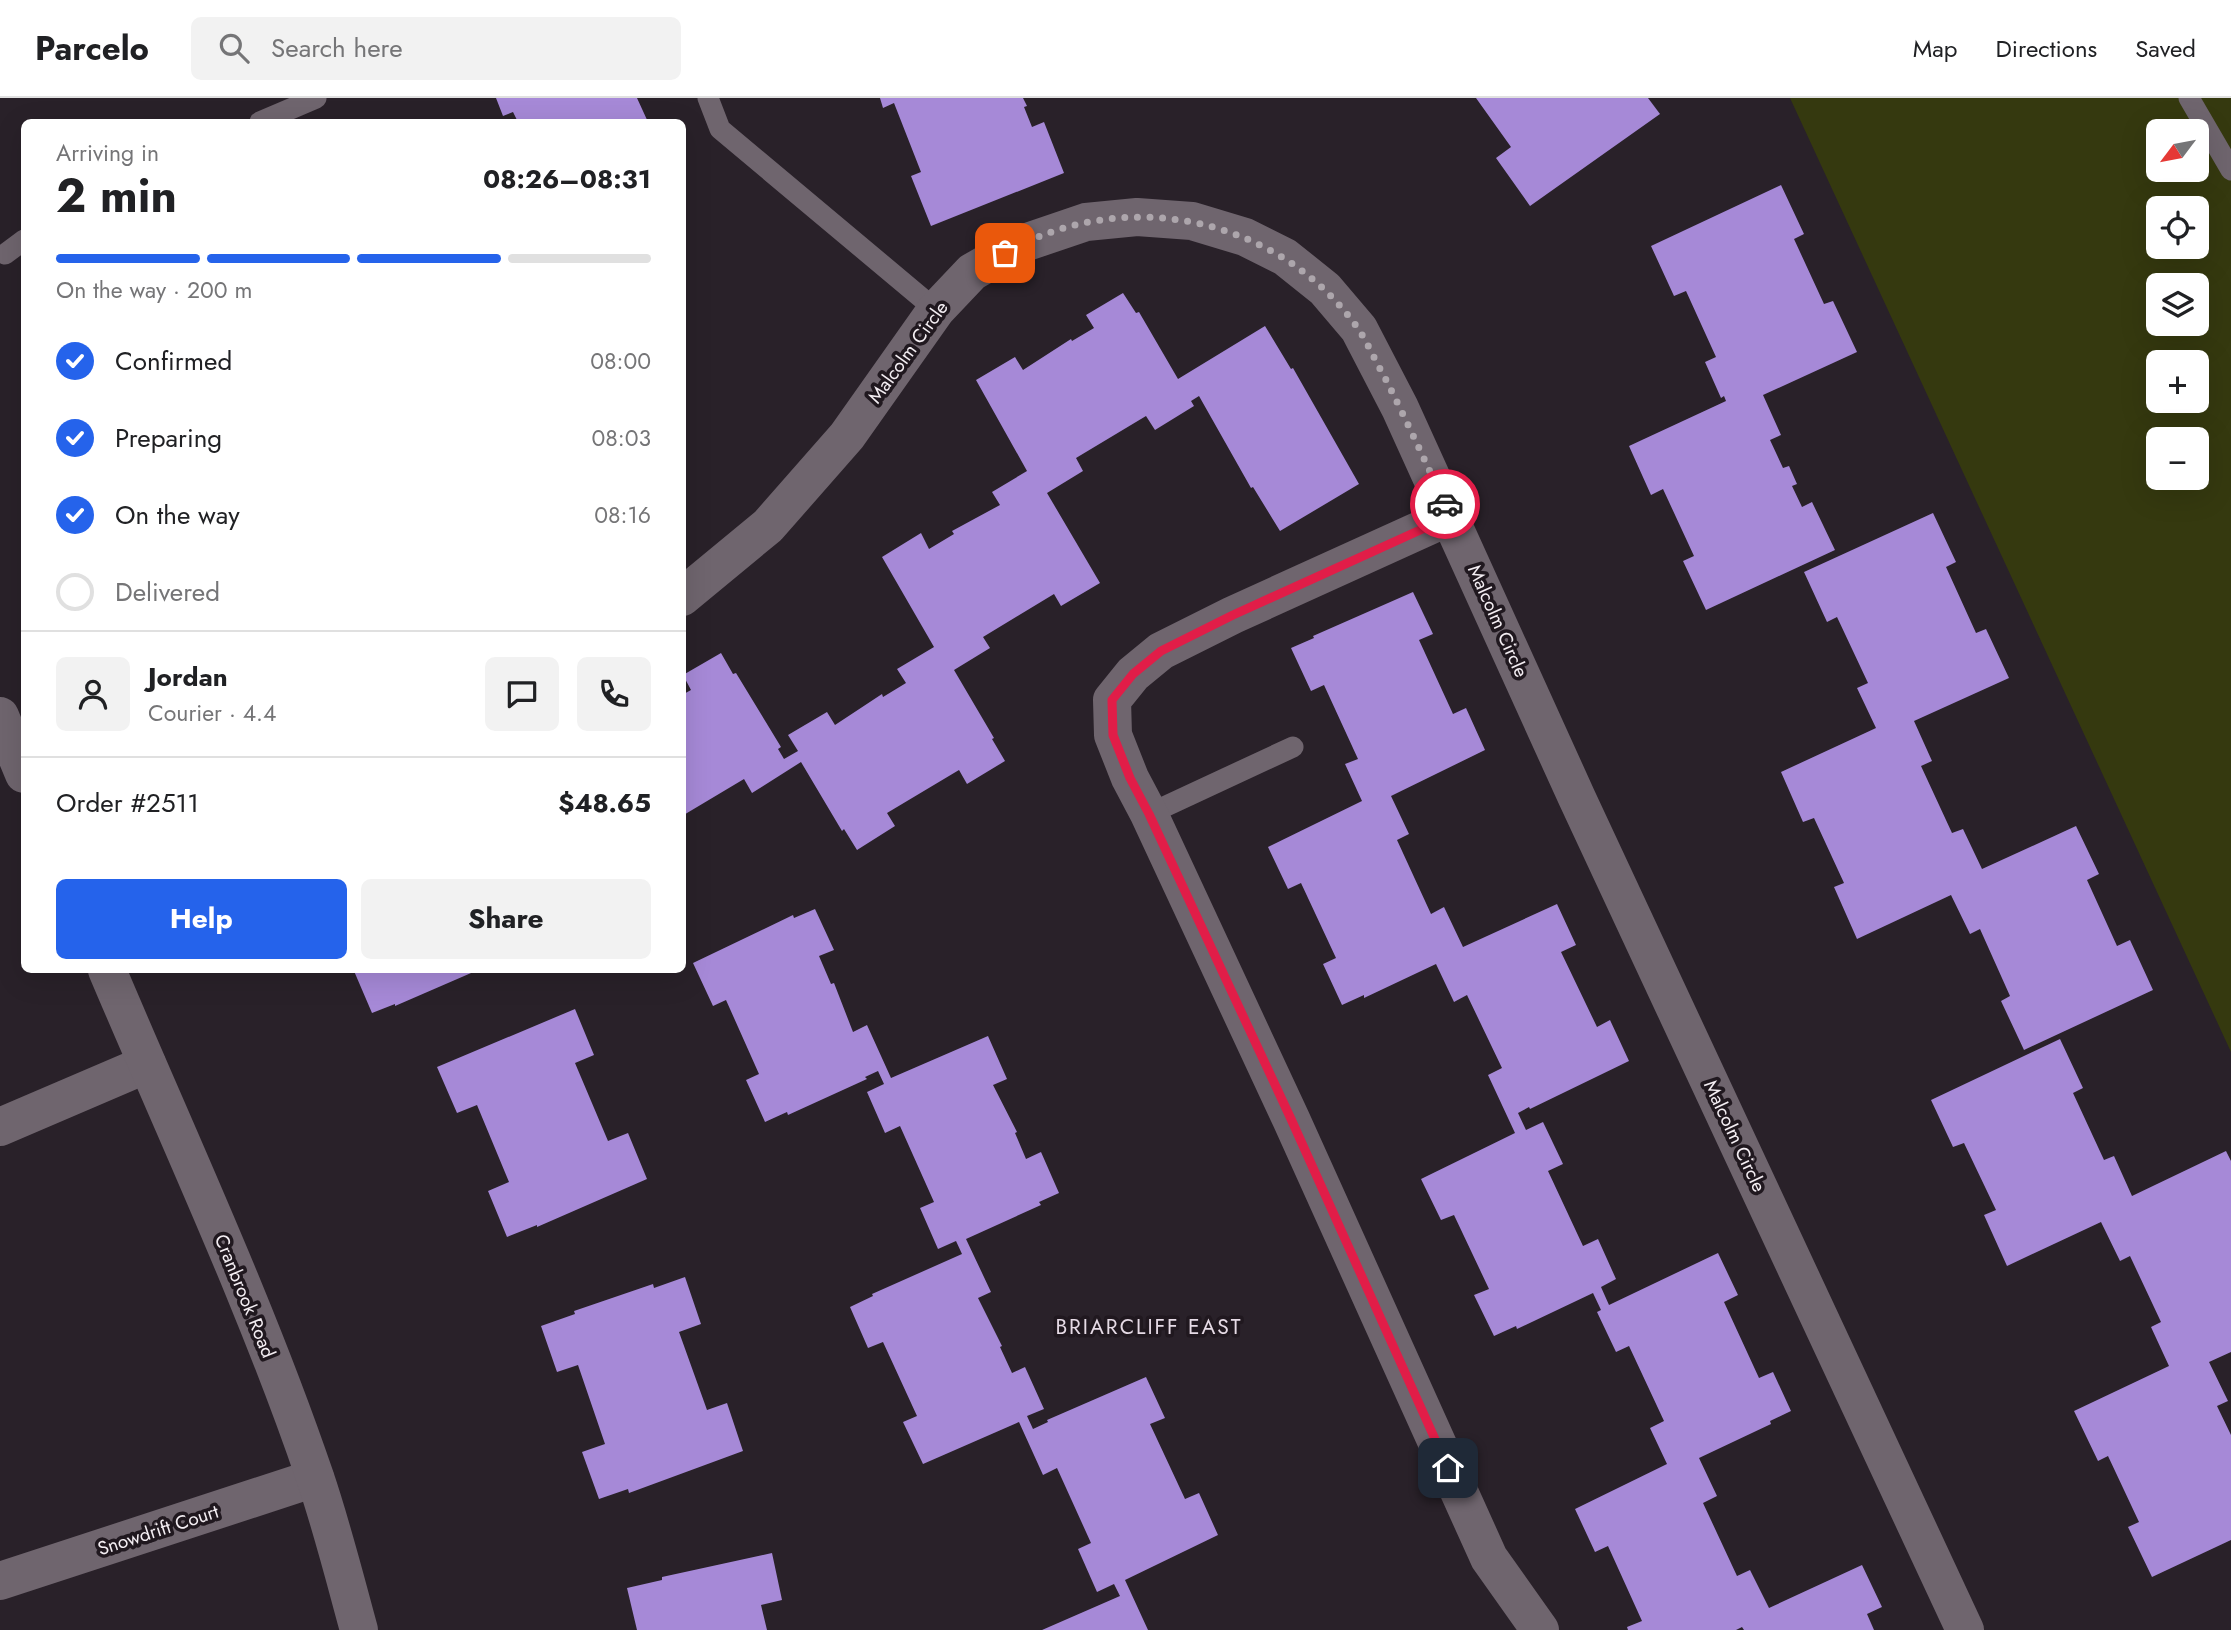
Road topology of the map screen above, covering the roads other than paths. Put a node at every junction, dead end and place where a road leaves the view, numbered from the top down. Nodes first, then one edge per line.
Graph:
1 (316, 98) edge
2 (708, 98) edge
3 (2189, 98) edge
4 (267, 119) edge
5 (2231, 170) edge
6 (21, 242) edge
7 (5, 254) dead end
8 (936, 310) junction
9 (1451, 516) junction
10 (686, 594) edge
11 (0, 716) edge
12 (1293, 747) dead end
13 (21, 767) edge
14 (1149, 814) junction
15 (108, 973) edge
16 (147, 1064) junction
17 (3, 1117) edge
18 (315, 1478) junction
19 (0, 1581) edge
20 (359, 1630) edge
21 (1540, 1630) edge
22 (1965, 1630) edge

1 - 4 lane
2 - 8 lane
3 - 5 lane
6 - 7 lane
8 - 9 street, Malcolm Circle
8 - 10 street, Malcolm Circle
9 - 14 street
9 - 22 street, Malcolm Circle
11 - 13 street
12 - 14 lane
14 - 21 street
15 - 16 street, Cranbrook Road
16 - 17 street
16 - 18 street, Cranbrook Road
18 - 19 street, Snowdrift Court
18 - 20 street, Cranbrook Road

